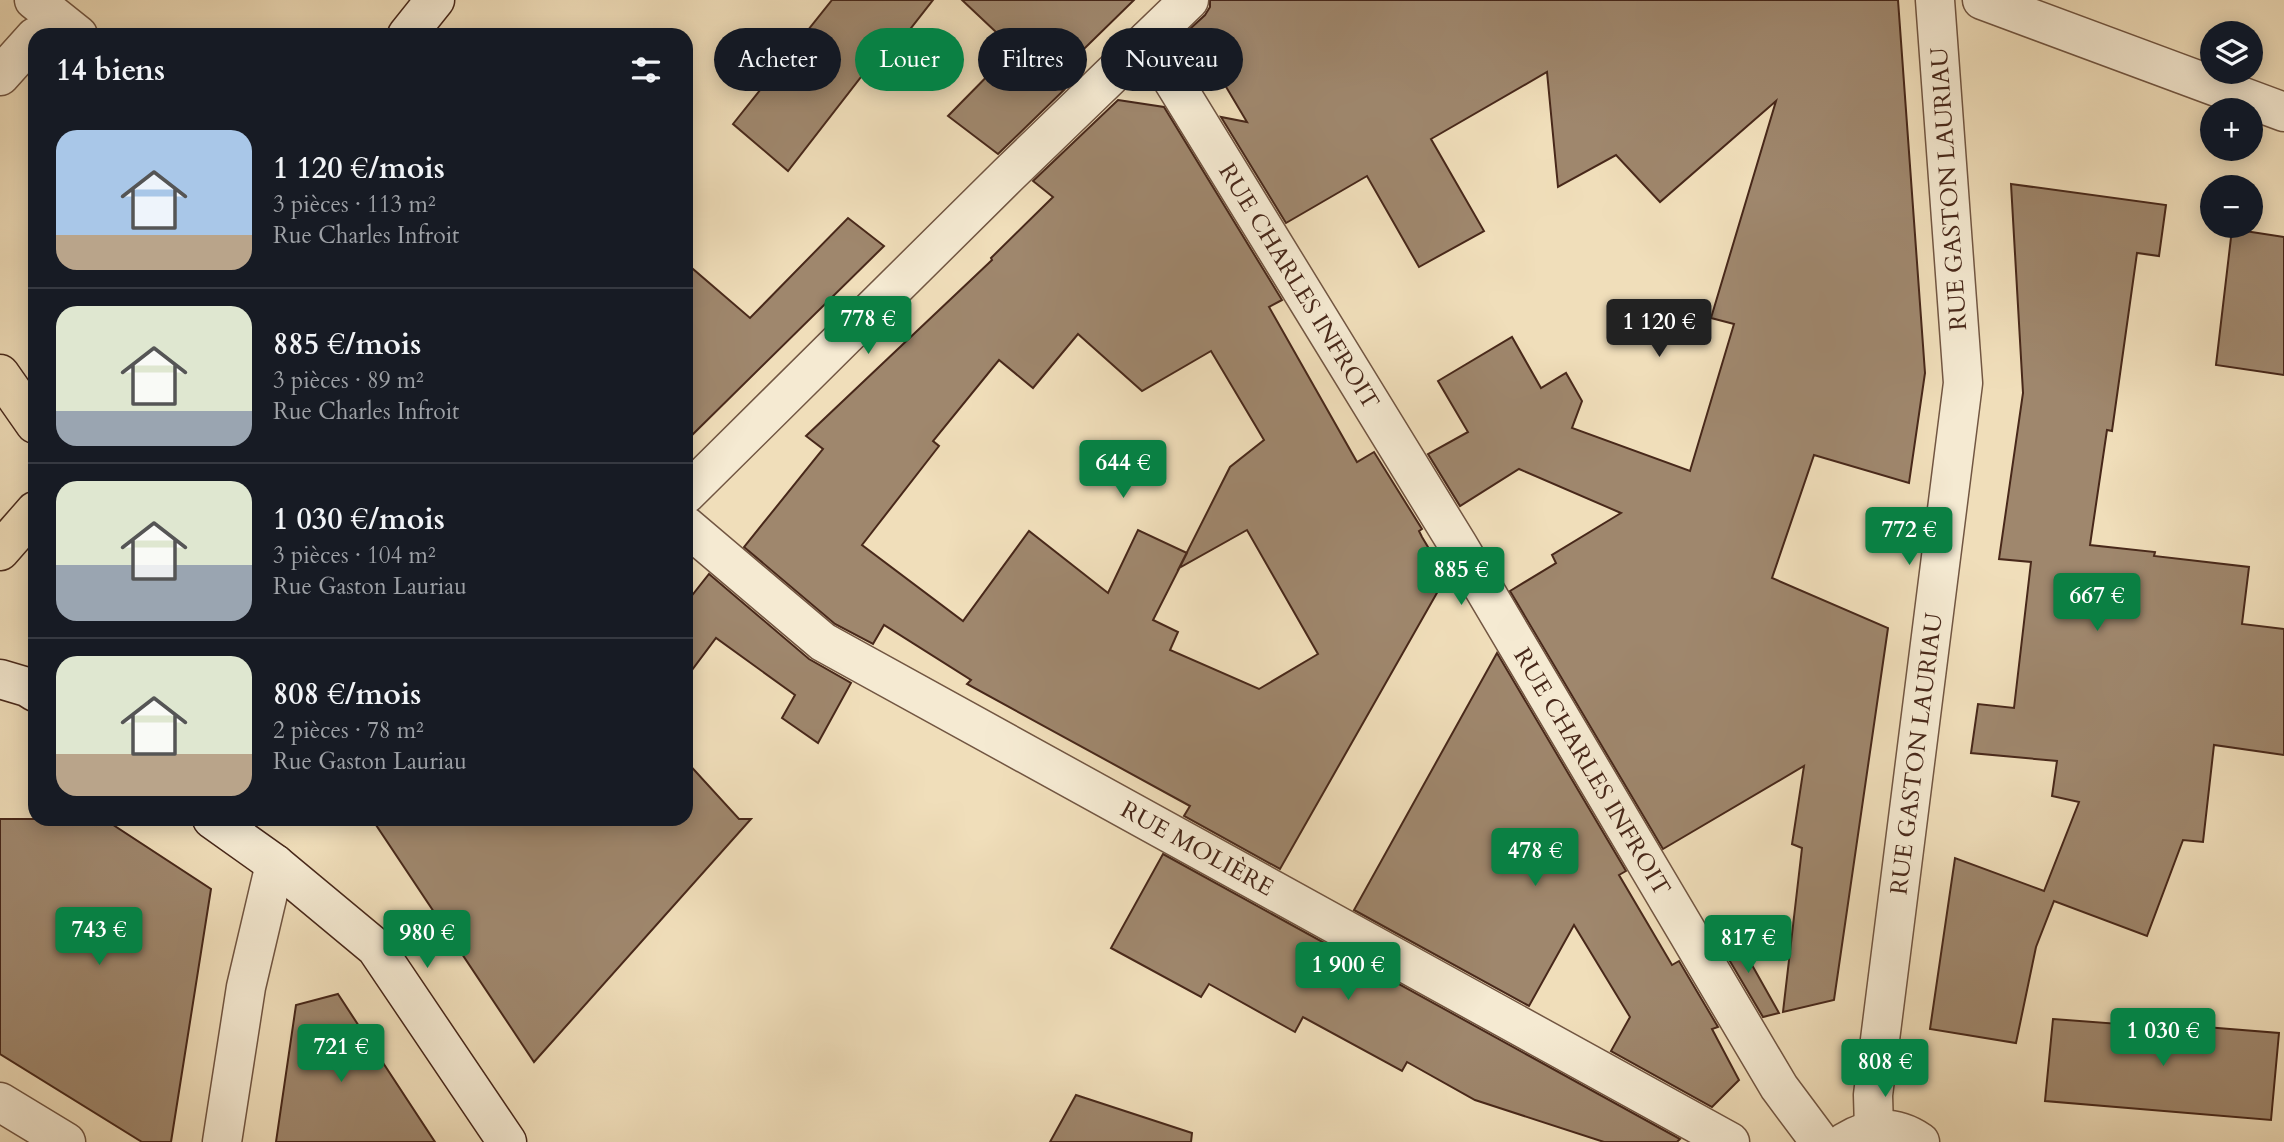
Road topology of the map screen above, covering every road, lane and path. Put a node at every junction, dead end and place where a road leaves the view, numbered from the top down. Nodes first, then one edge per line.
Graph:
1 (435, 0) edge
2 (1189, 0) edge
3 (1935, 0) edge
4 (1982, 0) edge
5 (413, 28) edge
6 (1160, 28) edge
7 (28, 46) edge
8 (0, 76) edge
9 (1101, 85) edge
10 (1179, 91) edge
11 (2284, 112) edge
12 (0, 374) edge
13 (28, 414) edge
14 (693, 487) edge
15 (28, 519) edge
16 (693, 532) edge
17 (0, 551) edge
18 (0, 679) edge
19 (28, 688) edge
20 (222, 826) edge
21 (275, 864) junction
22 (0, 1102) edge
23 (1859, 1135) edge
24 (66, 1142) edge
25 (222, 1142) edge
26 (507, 1142) edge
27 (1730, 1142) edge
28 (1820, 1142) edge
29 (1920, 1142) edge

1 - 5 street
2 - 6 street
3 - 23 street, RUE GASTON LAURIAU
4 - 11 street
7 - 8 street
9 - 14 street
10 - 28 street, RUE CHARLES INFROIT
12 - 13 main road
15 - 17 main road
16 - 27 street, RUE MOLIÈRE
18 - 19 street
20 - 21 street
21 - 25 street
21 - 26 street
22 - 24 street
23 - 29 street

